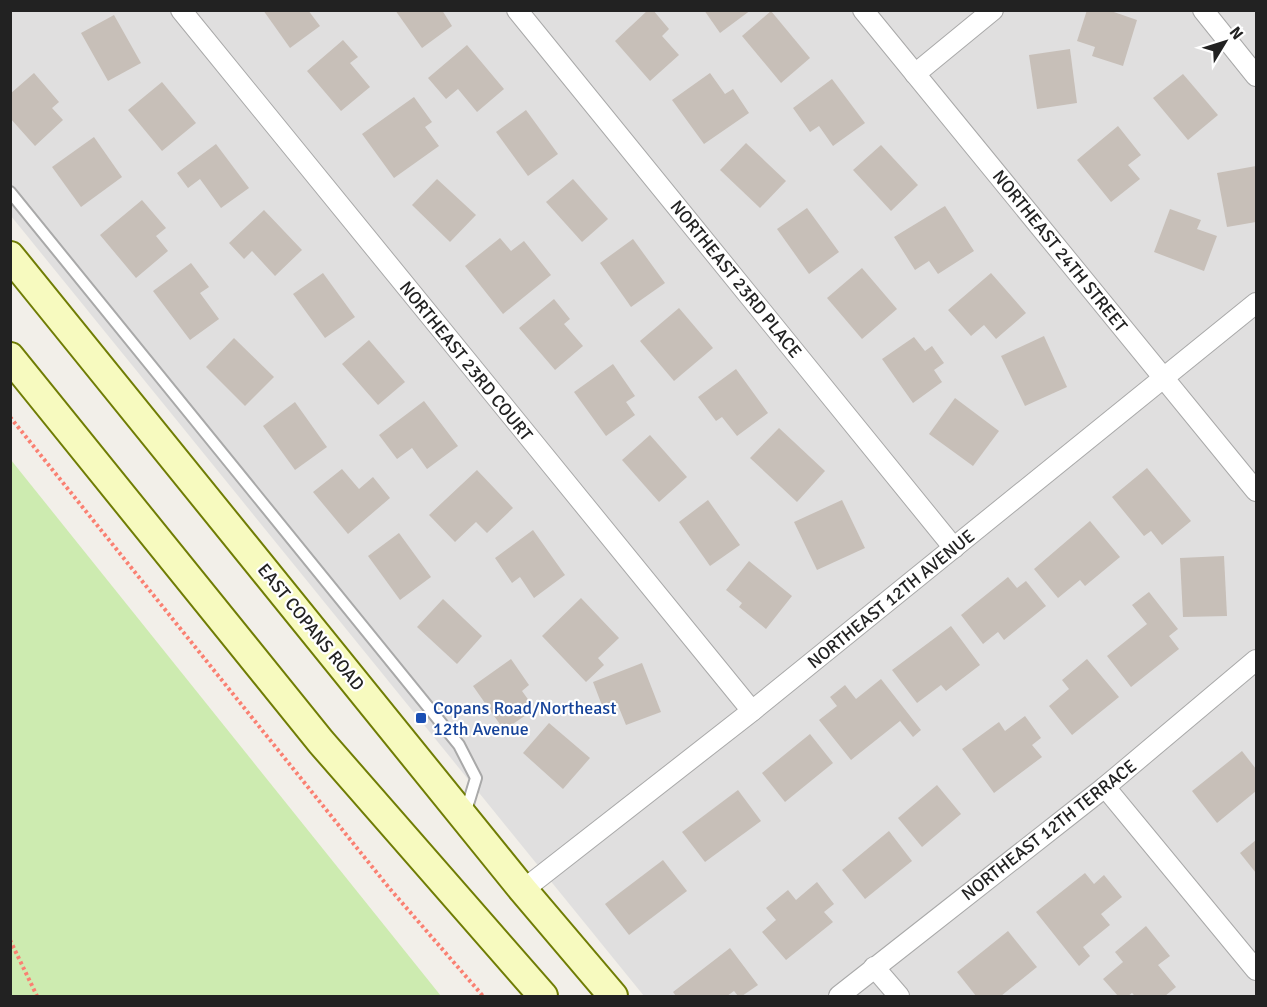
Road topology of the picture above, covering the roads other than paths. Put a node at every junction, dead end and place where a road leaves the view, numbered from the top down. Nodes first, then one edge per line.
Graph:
1 (181, 10) edge
2 (517, 10) edge
3 (863, 10) edge
4 (993, 10) edge
5 (1203, 10) edge
6 (915, 74) junction
7 (1257, 76) edge
8 (10, 192) edge
9 (10, 256) edge
10 (1257, 303) edge
11 (10, 357) edge
12 (1165, 379) junction
13 (1257, 491) edge
14 (954, 548) junction
15 (1257, 660) edge
16 (752, 711) junction
17 (1105, 787) junction
18 (464, 817) junction
19 (523, 890) junction
20 (874, 967) junction
21 (1257, 970) edge
22 (543, 996) edge
23 (613, 996) edge
24 (839, 996) edge
25 (899, 996) edge

1 - 16 street, NORTHEAST 23RD COURT
2 - 14 street, NORTHEAST 23RD PLACE
3 - 6 street, NORTHEAST 24TH STREET
4 - 6 street
5 - 7 street
6 - 12 street, NORTHEAST 24TH STREET
8 - 18 lane
9 - 18 main road, EAST COPANS ROAD
10 - 12 street, NORTHEAST 12TH AVENUE
11 - 22 main road
12 - 13 street, NORTHEAST 24TH STREET
12 - 14 street, NORTHEAST 12TH AVENUE
14 - 16 street, NORTHEAST 12TH AVENUE
15 - 17 street, NORTHEAST 12TH TERRACE
16 - 19 street, NORTHEAST 12TH AVENUE
17 - 20 street, NORTHEAST 12TH TERRACE
17 - 21 street
18 - 19 main road, EAST COPANS ROAD
19 - 23 main road, EAST COPANS ROAD
20 - 24 street, NORTHEAST 12TH TERRACE
20 - 25 street

